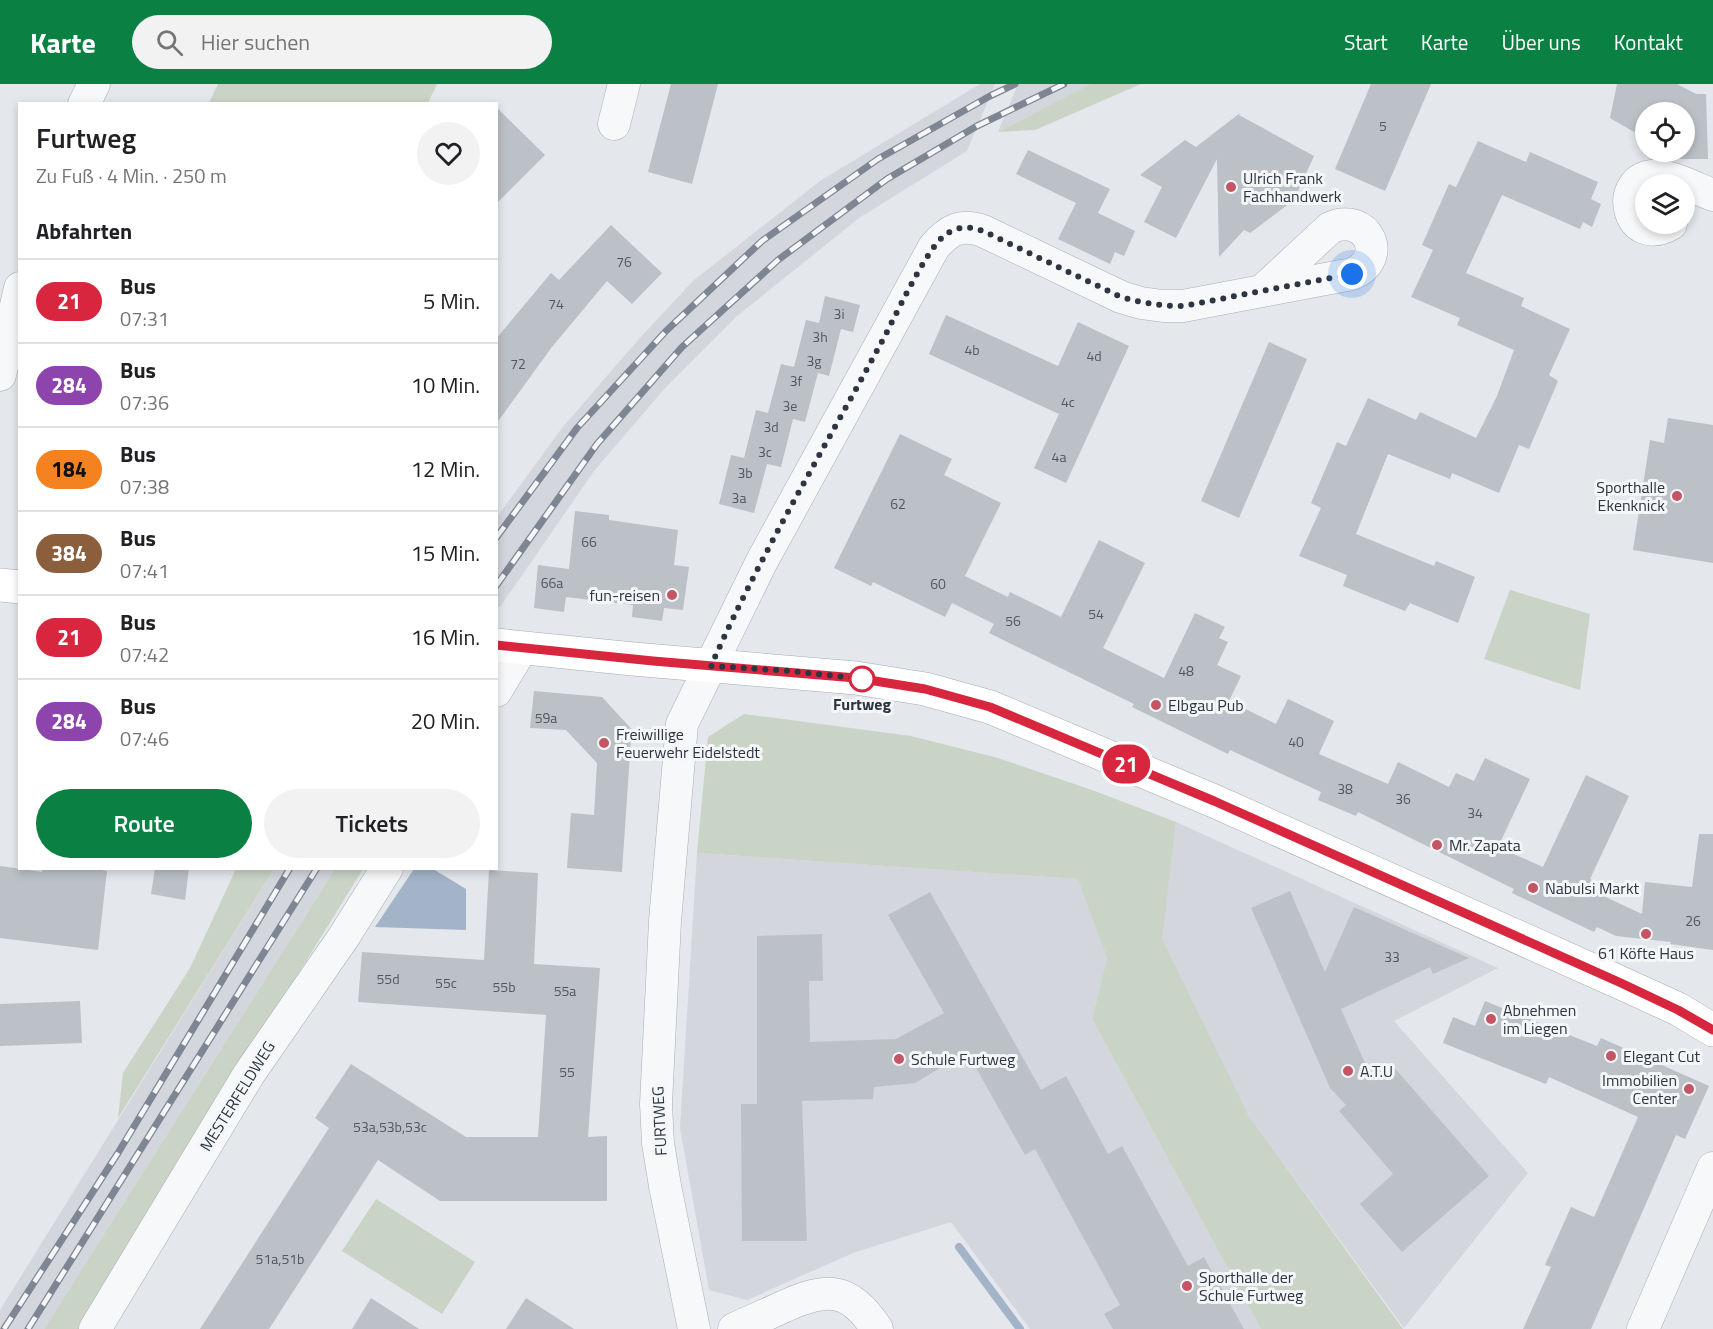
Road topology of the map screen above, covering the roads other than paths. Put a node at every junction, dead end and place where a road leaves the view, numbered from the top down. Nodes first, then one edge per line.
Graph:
1 (94, 84) edge
2 (624, 84) edge
3 (85, 102) edge
4 (614, 124) dead end
5 (1635, 184) edge
6 (1695, 188) edge
7 (1713, 195) edge
8 (1713, 199) edge
9 (1695, 207) edge
10 (1635, 221) edge
11 (1262, 291) dead end
12 (18, 297) edge
13 (0, 375) edge
14 (0, 585) edge
15 (18, 588) edge
16 (509, 646) edge
17 (711, 666) junction
18 (498, 684) edge
19 (386, 870) edge
20 (1713, 1030) edge
21 (1713, 1168) edge
22 (94, 1329) edge
23 (694, 1329) edge
24 (734, 1329) edge
25 (877, 1329) edge
26 (1642, 1329) edge

1 - 3 street
2 - 4 street
5 - 10 street
6 - 7 street
8 - 9 street
11 - 17 street, FURTWEG
12 - 13 street
14 - 15 main road
16 - 17 main road
16 - 18 street
17 - 20 main road
17 - 23 street, FURTWEG
19 - 22 street, MESTERFELDWEG
21 - 26 street
24 - 25 street

